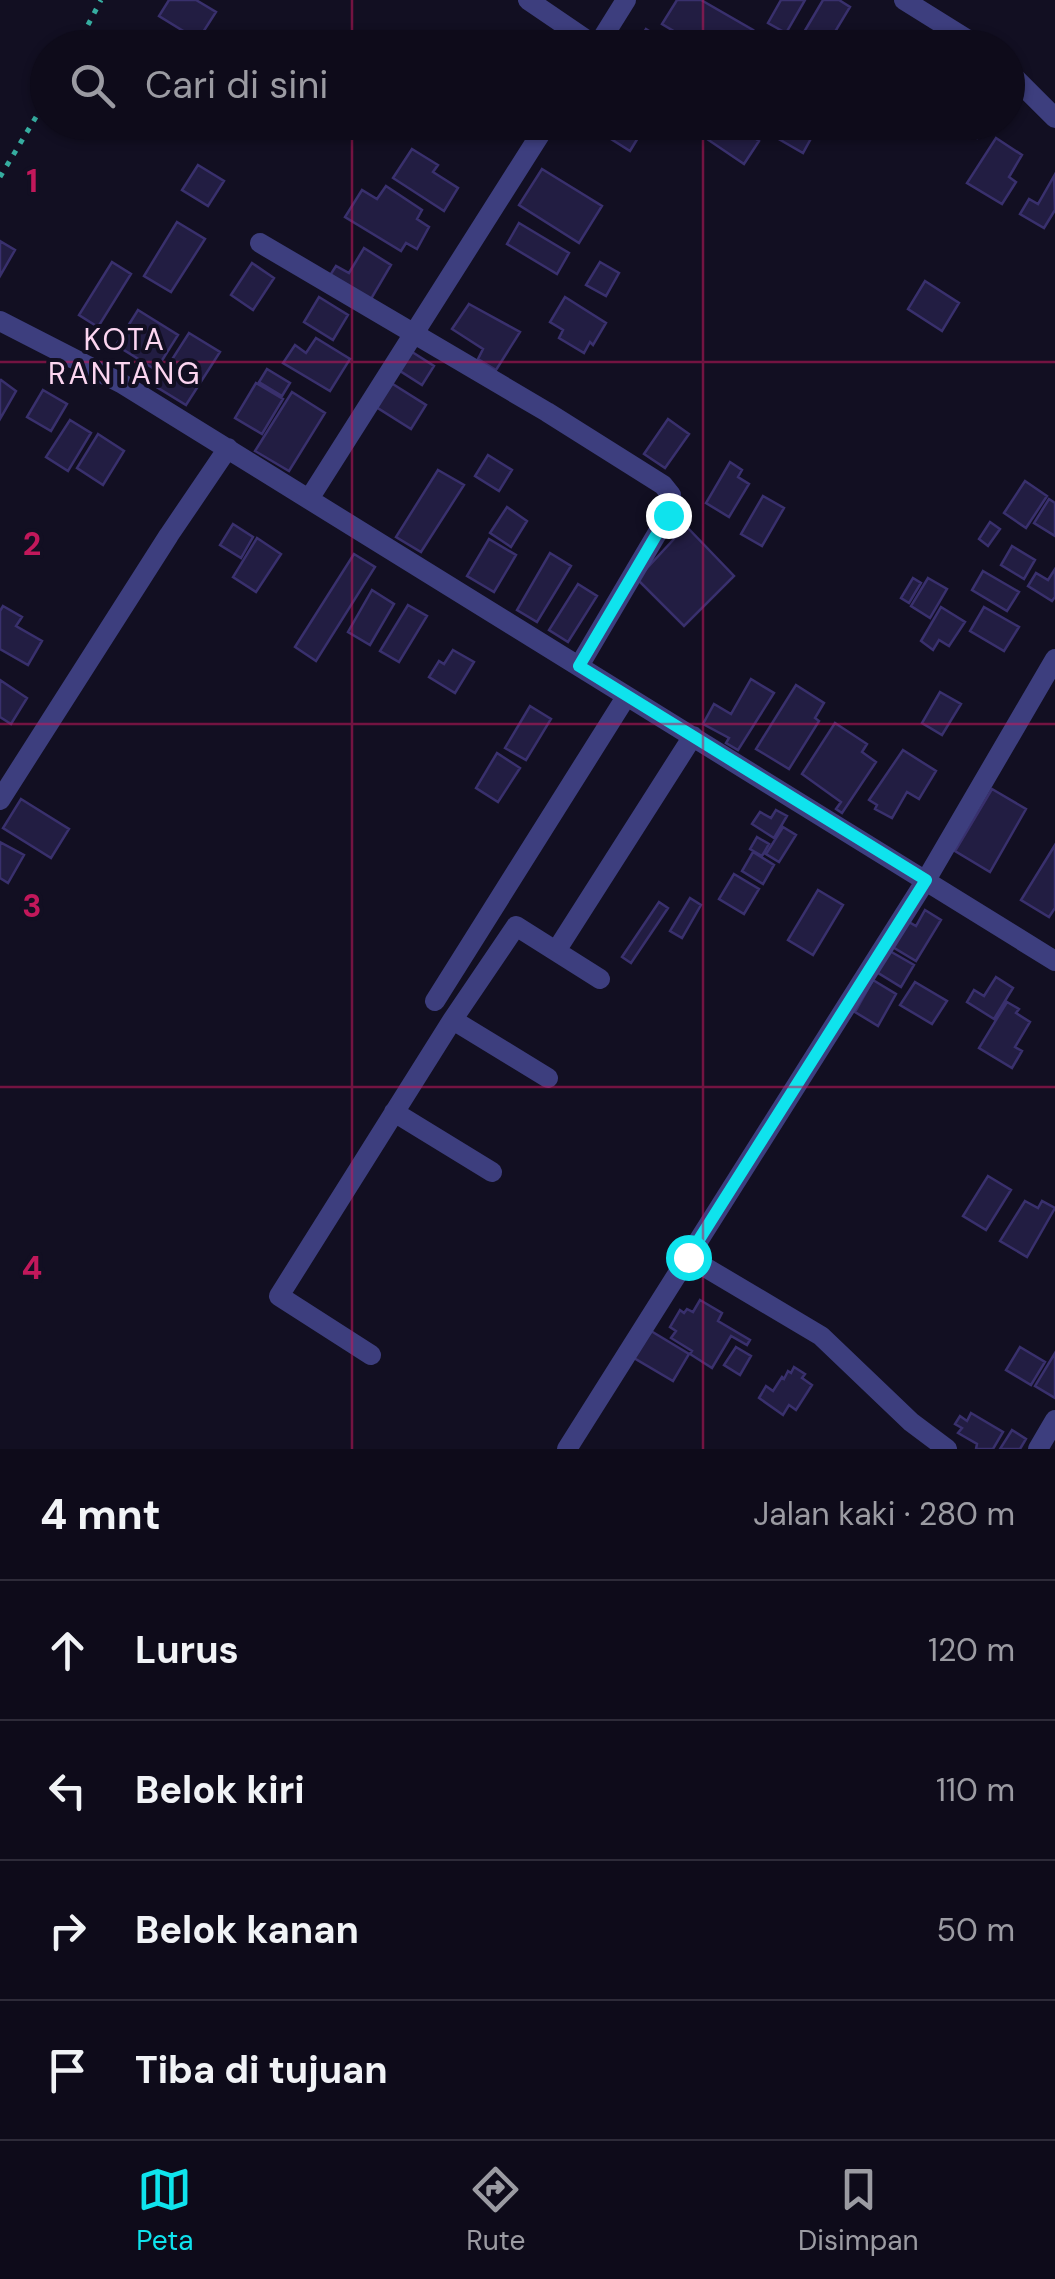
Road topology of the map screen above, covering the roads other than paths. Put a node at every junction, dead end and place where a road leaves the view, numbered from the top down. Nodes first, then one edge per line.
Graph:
1 (528, 0) edge
2 (626, 0) edge
3 (904, 0) edge
4 (571, 30) edge
5 (607, 30) edge
6 (952, 30) edge
7 (1025, 88) edge
8 (1055, 118) edge
9 (536, 140) edge
10 (260, 243) dead end
11 (0, 321) edge
12 (412, 333) junction
13 (228, 448) junction
14 (309, 498) junction
15 (1055, 659) edge
16 (579, 666) junction
17 (626, 696) junction
18 (693, 736) junction
19 (0, 800) edge
20 (926, 880) junction
21 (556, 951) junction
22 (1055, 961) edge
23 (600, 979) dead end
24 (435, 1002) dead end
25 (453, 1020) junction
26 (548, 1078) dead end
27 (394, 1112) junction
28 (492, 1172) dead end
29 (688, 1257) junction
30 (371, 1355) dead end
31 (1055, 1420) edge
32 (567, 1449) edge
33 (947, 1449) edge
34 (1038, 1449) edge

1 - 4 street
2 - 5 street
3 - 6 street
7 - 8 street
9 - 12 street
10 - 12 street
11 - 13 street
12 - 14 street
12 - 16 street
13 - 14 street
13 - 19 street
14 - 16 street
15 - 20 street
16 - 17 street
17 - 18 street
17 - 24 street
18 - 20 street
18 - 21 street
20 - 22 street
20 - 29 street
21 - 23 street
21 - 25 street
25 - 26 street
25 - 27 street
27 - 28 street
27 - 30 street
29 - 32 street
29 - 33 street
31 - 34 street

